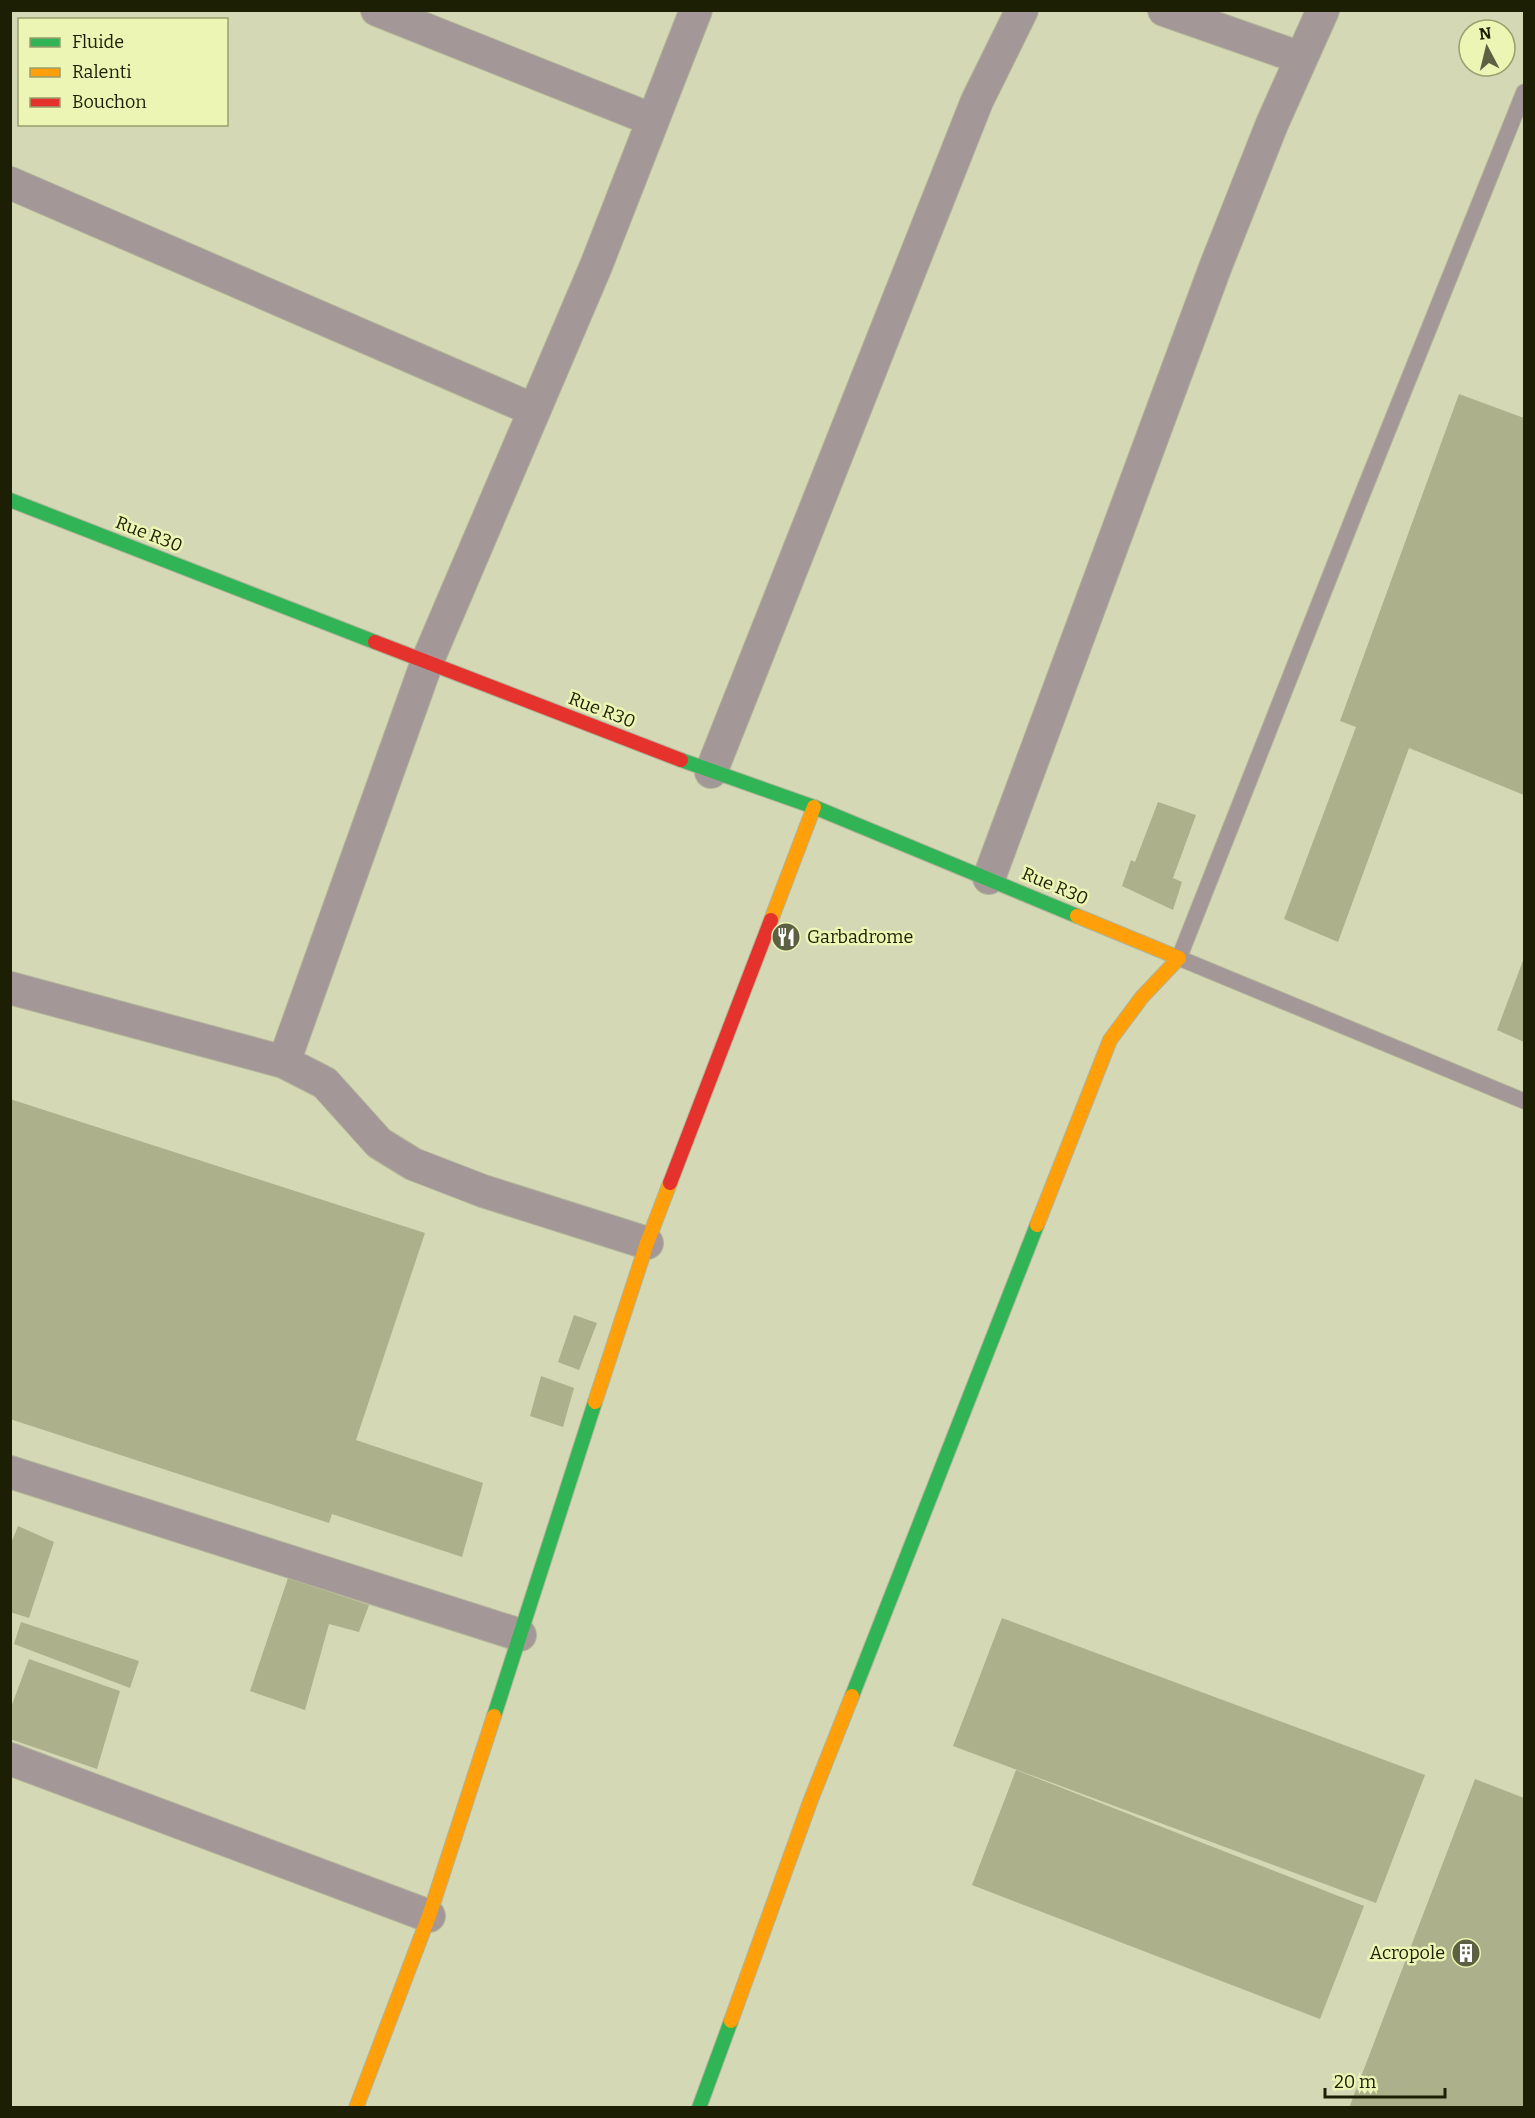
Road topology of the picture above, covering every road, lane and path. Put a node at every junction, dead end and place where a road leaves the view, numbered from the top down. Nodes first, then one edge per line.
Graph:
1 (376, 10) edge
2 (696, 10) edge
3 (1022, 10) edge
4 (1164, 10) edge
5 (1323, 10) edge
6 (1301, 58) junction
7 (1524, 92) edge
8 (654, 120) junction
9 (10, 183) edge
10 (534, 410) junction
11 (10, 500) edge
12 (428, 662) junction
13 (711, 772) junction
14 (814, 807) junction
15 (989, 878) junction
16 (1179, 958) junction
17 (10, 988) edge
18 (284, 1062) junction
19 (1524, 1101) edge
20 (648, 1243) junction
21 (10, 1472) edge
22 (520, 1635) junction
23 (10, 1759) edge
24 (429, 1916) junction
25 (356, 2108) edge
26 (699, 2108) edge

1 - 8 street
2 - 8 street
3 - 13 street
4 - 6 street
5 - 6 street
6 - 15 street
7 - 16 lane
8 - 10 street
9 - 10 street
10 - 12 street
11 - 12 street, Rue R30
12 - 13 street, Rue R30
12 - 18 street
13 - 14 street, Rue R30
14 - 15 street, Rue R30
14 - 20 street
15 - 16 street, Rue R30
16 - 19 lane
16 - 26 street
17 - 18 street
18 - 20 street
20 - 22 street
21 - 22 street
22 - 24 street
23 - 24 street
24 - 25 street

